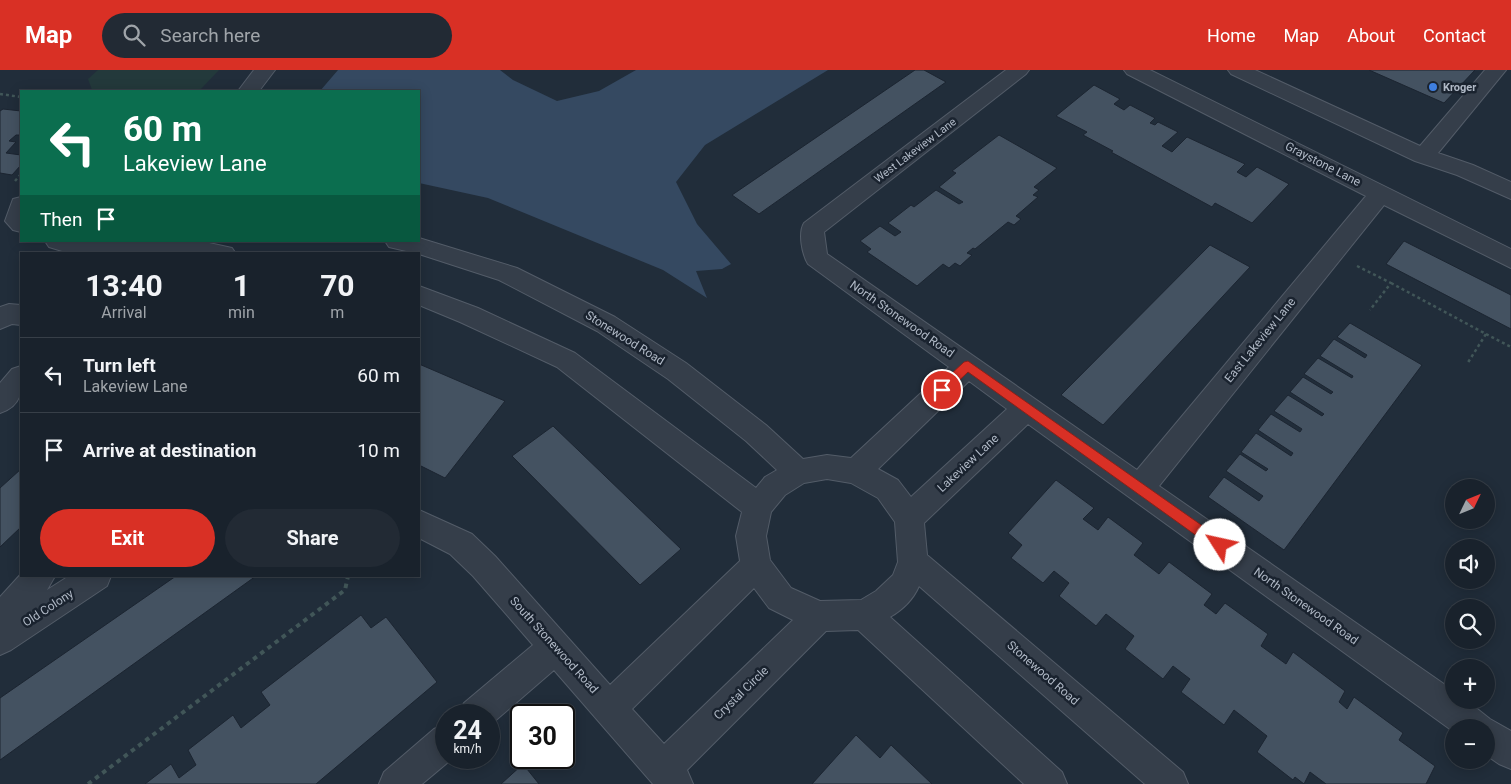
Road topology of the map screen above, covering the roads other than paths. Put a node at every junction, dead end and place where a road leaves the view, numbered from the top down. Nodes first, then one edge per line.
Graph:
1 (265, 70) edge
2 (1019, 70) edge
3 (1134, 70) edge
4 (1238, 70) edge
5 (1496, 70) edge
6 (249, 90) edge
7 (1423, 156) junction
8 (1511, 191) edge
9 (1381, 193) junction
10 (20, 209) edge
11 (20, 223) edge
12 (812, 229) joint
13 (61, 242) edge
14 (401, 242) edge
15 (126, 247) edge
16 (212, 252) edge
17 (1511, 259) edge
18 (420, 294) edge
19 (20, 315) edge
20 (0, 319) edge
21 (968, 366) junction
22 (20, 378) edge
23 (1, 401) edge
24 (1026, 407) junction
25 (856, 471) junction
26 (798, 472) junction
27 (1140, 488) junction
28 (758, 507) junction
29 (909, 518) junction
30 (420, 524) edge
31 (913, 562) junction
32 (756, 566) junction
33 (39, 577) edge
34 (94, 577) edge
35 (864, 614) junction
36 (819, 616) junction
37 (0, 620) edge
38 (0, 640) edge
39 (555, 648) junction
40 (489, 704) edge
41 (610, 708) junction
42 (1464, 719) edge
43 (1495, 740) edge
44 (435, 750) edge
45 (1511, 752) edge
46 (670, 776) edge
47 (396, 784) edge
48 (1050, 784) edge
49 (1171, 784) edge

1 - 6 street
2 - 12 street, West Lakeview Lane
3 - 9 street, Graystone Lane
4 - 7 street
5 - 7 street
7 - 8 street
9 - 17 street, Graystone Lane
9 - 27 street, East Lakeview Lane
10 - 11 street
12 - 21 street, North Stonewood Road
13 - 15 street
14 - 26 street, Stonewood Road
15 - 16 street
18 - 28 street
19 - 20 street
21 - 24 street, North Stonewood Road
21 - 25 street
22 - 23 street
24 - 27 street, North Stonewood Road
24 - 29 street, Lakeview Lane
25 - 26 street
25 - 29 street
26 - 28 street
27 - 42 street, North Stonewood Road
28 - 32 street
29 - 31 street
30 - 39 street, South Stonewood Road
31 - 35 street
31 - 49 street, Stonewood Road
32 - 36 street
32 - 41 street
33 - 37 street
34 - 38 street, Old Colony
35 - 36 street
35 - 48 street
36 - 46 street, Crystal Circle
39 - 40 street
39 - 41 street, South Stonewood Road
41 - 46 street, South Stonewood Road
43 - 45 street
44 - 47 street

